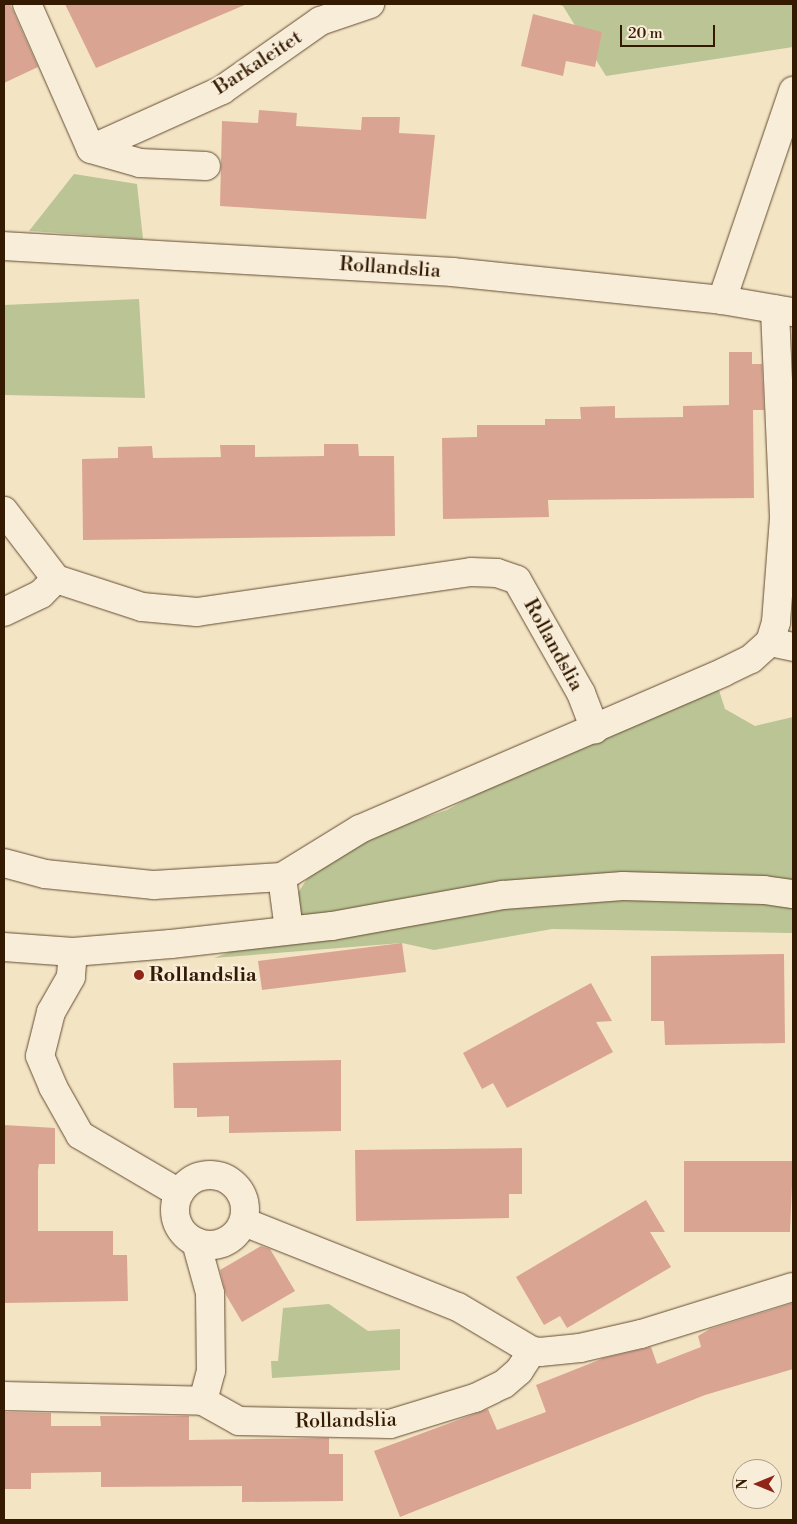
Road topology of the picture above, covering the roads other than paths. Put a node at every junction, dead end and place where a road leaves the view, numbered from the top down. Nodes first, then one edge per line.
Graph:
1 (27, 4) edge
2 (370, 4) edge
3 (793, 91) edge
4 (91, 150) junction
5 (206, 166) dead end
6 (4, 246) edge
7 (722, 300) junction
8 (784, 311) edge
9 (4, 511) edge
10 (789, 517) edge
11 (56, 579) junction
12 (4, 612) edge
13 (781, 644) edge
14 (594, 729) junction
15 (4, 863) edge
16 (282, 877) junction
17 (793, 894) edge
18 (290, 930) junction
19 (4, 947) edge
20 (73, 952) junction
21 (179, 1193) junction
22 (244, 1222) junction
23 (196, 1242) junction
24 (793, 1288) edge
25 (532, 1351) junction
26 (4, 1396) edge
27 (203, 1401) junction

1 - 4 street
2 - 4 street, Barkaleitet
3 - 7 street
4 - 5 street
6 - 7 street, Rollandslia
7 - 8 street, Rollandslia
8 - 10 street, Rollandslia
9 - 11 street
10 - 13 street, Rollandslia
11 - 12 street
11 - 14 street, Rollandslia
13 - 14 street, Rollandslia
14 - 16 street, Rollandslia
15 - 16 street, Rollandslia
16 - 18 street
17 - 18 street
18 - 20 street
19 - 20 street
20 - 21 street
21 - 22 street
21 - 23 street
22 - 23 street
22 - 25 street
23 - 27 street
24 - 25 street
25 - 27 street, Rollandslia
26 - 27 street, Rollandslia

